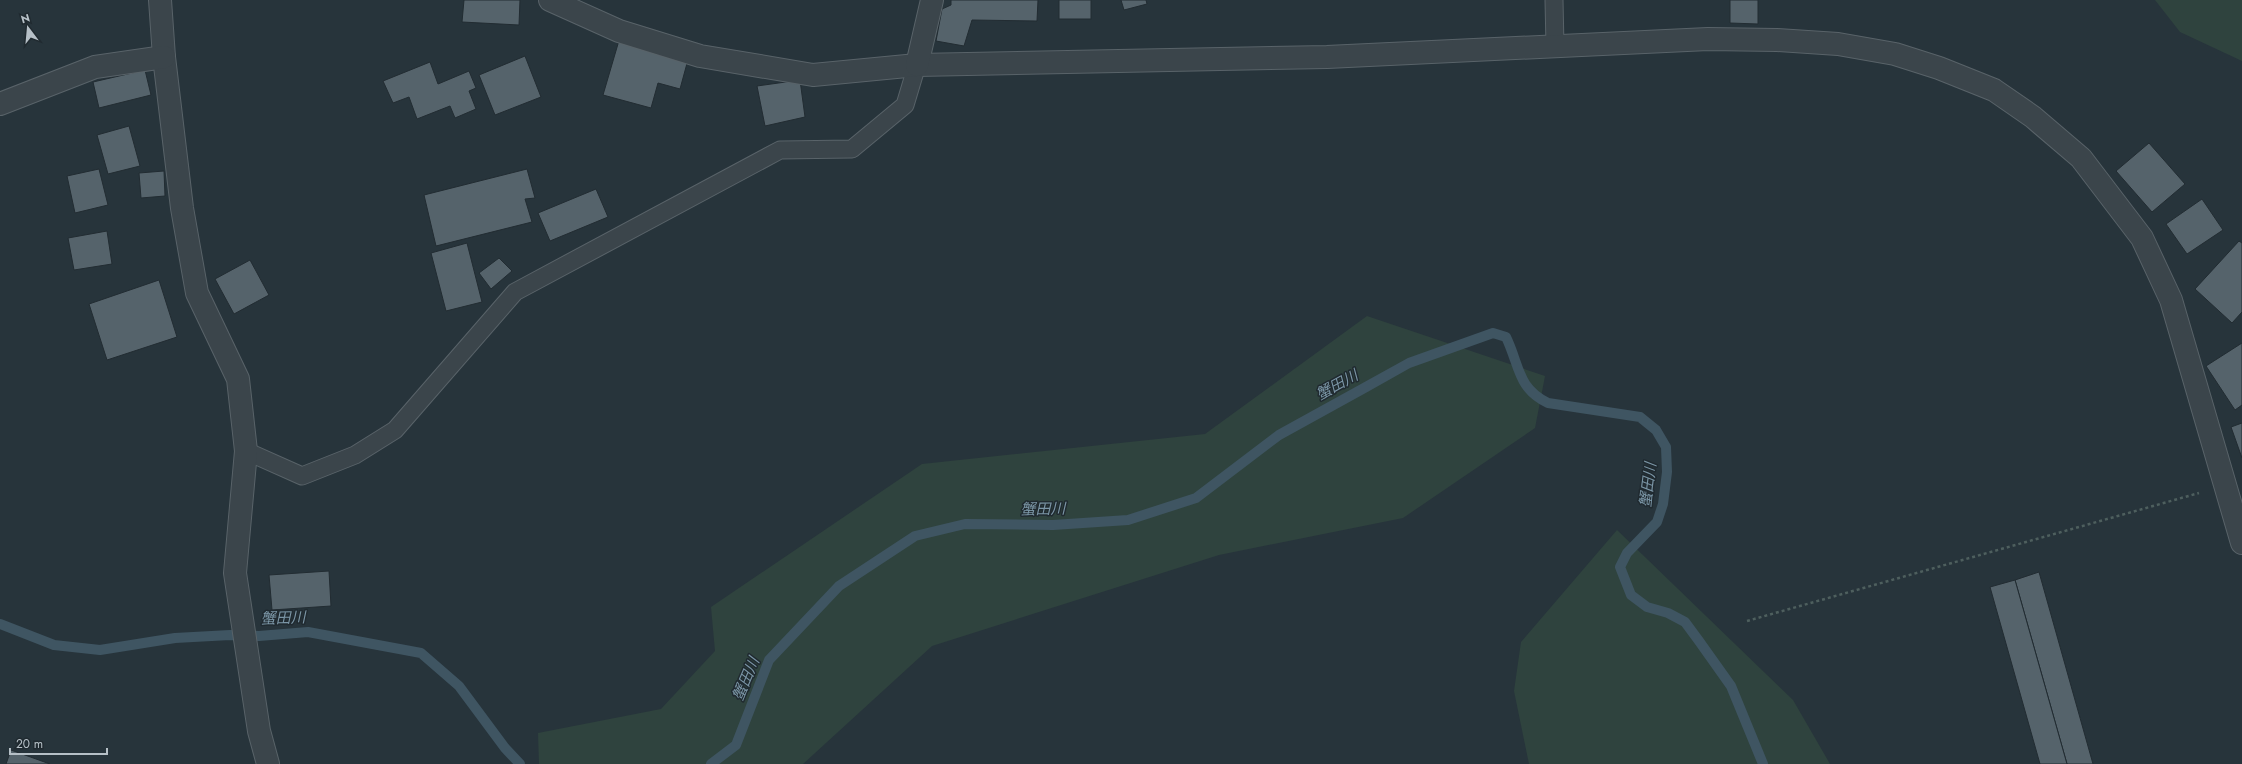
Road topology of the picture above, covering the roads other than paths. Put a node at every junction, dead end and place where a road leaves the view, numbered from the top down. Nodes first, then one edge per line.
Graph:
1 (160, 0) edge
2 (550, 0) edge
3 (932, 0) edge
4 (1554, 0) edge
5 (1555, 46) junction
6 (164, 57) junction
7 (917, 65) junction
8 (0, 104) edge
9 (246, 451) junction
10 (2242, 543) edge
11 (268, 764) edge

1 - 6 street
2 - 7 street
3 - 7 street
4 - 5 lane
5 - 7 street
5 - 10 street
6 - 8 street
6 - 9 street
7 - 9 lane
9 - 11 street

